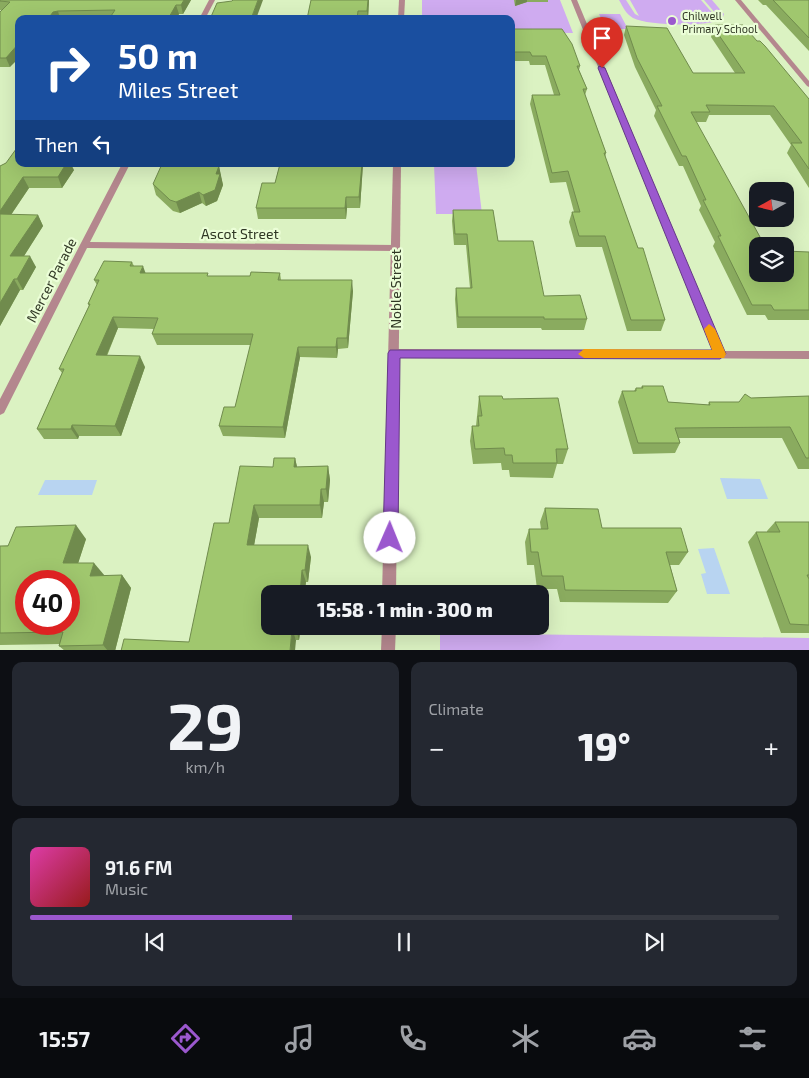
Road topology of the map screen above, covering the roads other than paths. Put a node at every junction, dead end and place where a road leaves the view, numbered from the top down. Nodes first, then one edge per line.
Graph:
1 (212, 0) edge
2 (402, 0) edge
3 (574, 0) edge
4 (738, 0) edge
5 (204, 15) edge
6 (401, 15) edge
7 (809, 85) edge
8 (124, 167) edge
9 (397, 167) edge
10 (84, 246) junction
11 (395, 248) junction
12 (394, 353) junction
13 (720, 354) junction
14 (809, 355) edge
15 (0, 410) edge
16 (389, 585) edge
17 (388, 635) edge
18 (388, 650) edge

1 - 5 street
2 - 6 street
3 - 13 street
4 - 7 street
8 - 10 street, Mercer Parade
9 - 11 street, Noble Street
10 - 11 street, Ascot Street
10 - 15 street, Mercer Parade
11 - 12 street, Noble Street
12 - 13 street
12 - 16 street, Noble Street
13 - 14 street
17 - 18 street

